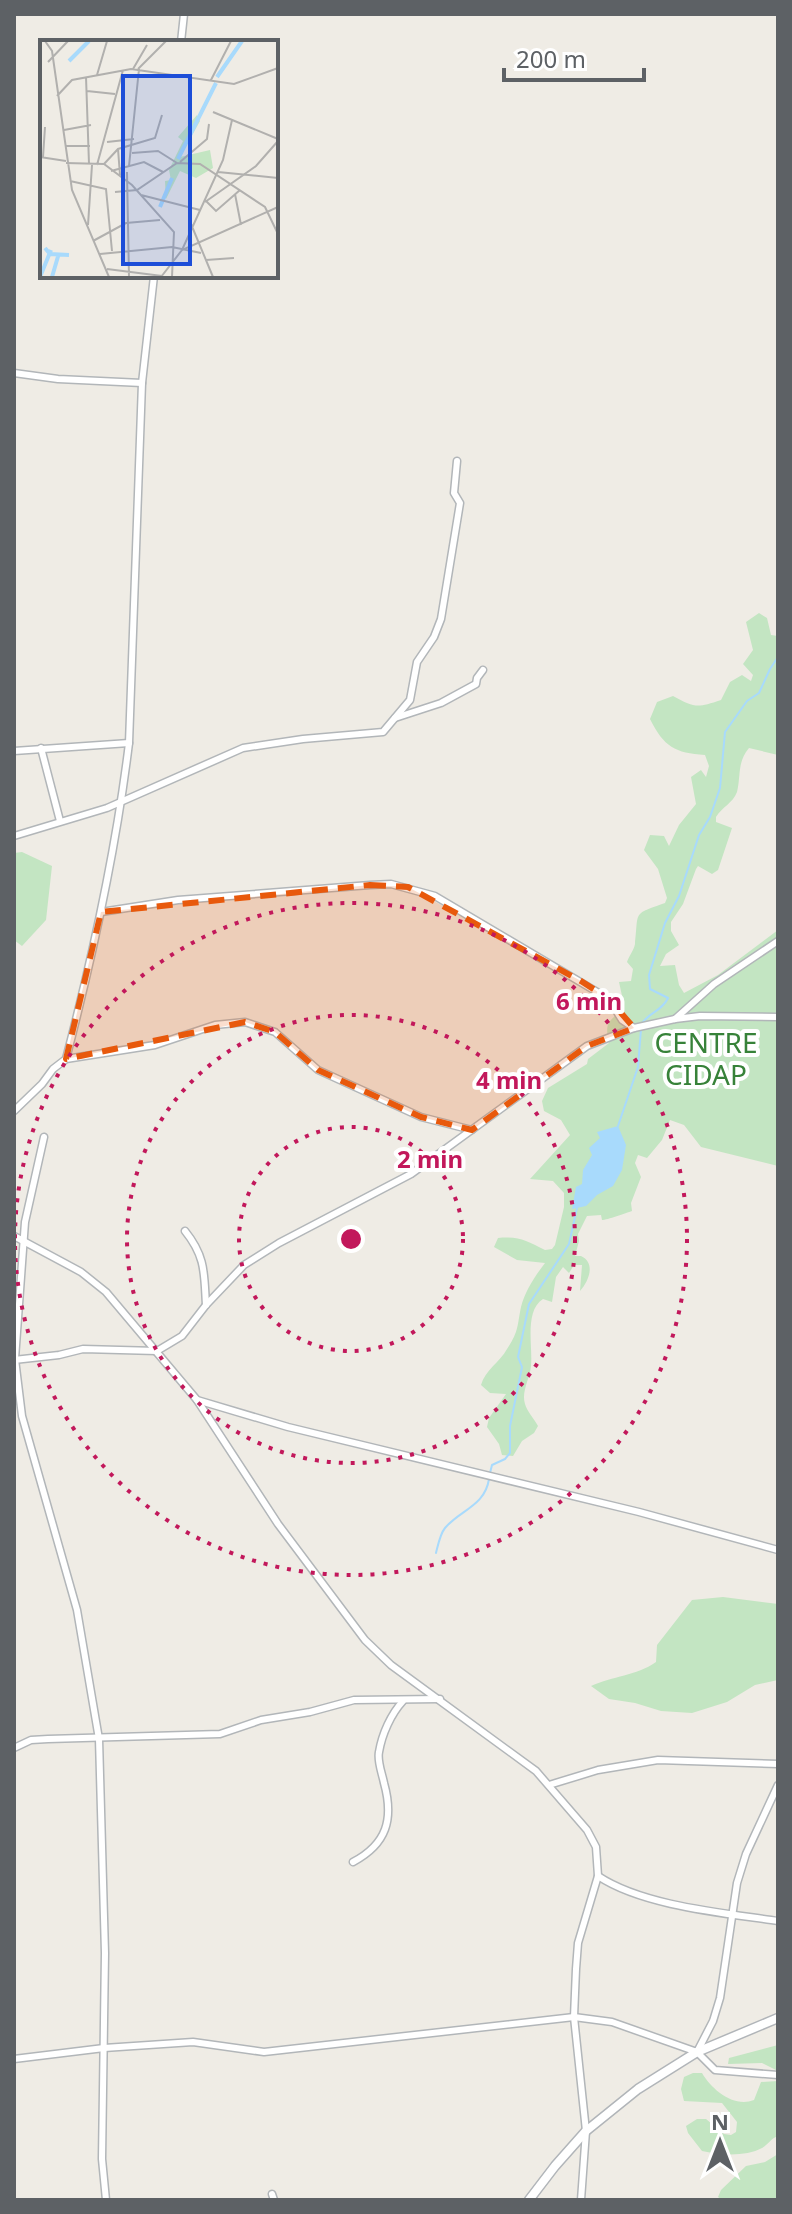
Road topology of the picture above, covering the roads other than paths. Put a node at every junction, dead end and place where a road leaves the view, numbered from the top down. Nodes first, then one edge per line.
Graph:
1 (184, 14) edge
2 (181, 40) edge
3 (154, 278) edge
4 (14, 373) edge
5 (142, 383) junction
6 (457, 461) dead end
7 (483, 670) dead end
8 (395, 718) junction
9 (129, 743) junction
10 (41, 748) junction
11 (14, 751) edge
12 (122, 801) junction
13 (60, 821) junction
14 (14, 836) edge
15 (101, 912) junction
16 (778, 941) edge
17 (778, 1017) edge
18 (675, 1019) junction
19 (639, 1026) junction
20 (66, 1059) junction
21 (14, 1111) edge
22 (472, 1130) junction
23 (44, 1137) dead end
24 (185, 1231) dead end
25 (14, 1236) edge
26 (23, 1241) junction
27 (206, 1305) junction
28 (157, 1351) junction
29 (14, 1360) edge
30 (197, 1400) junction
31 (778, 1550) edge
32 (440, 1699) junction
33 (403, 1701) junction
34 (99, 1739) junction
35 (14, 1748) edge
36 (778, 1764) edge
37 (549, 1785) junction
38 (778, 1785) edge
39 (353, 1862) dead end
40 (598, 1876) junction
41 (732, 1915) junction
42 (778, 1921) edge
43 (574, 2017) junction
44 (778, 2018) edge
45 (104, 2048) junction
46 (697, 2052) junction
47 (14, 2059) edge
48 (778, 2075) edge
49 (586, 2131) junction
50 (106, 2200) edge
51 (529, 2200) edge
52 (581, 2200) edge

1 - 2 street
3 - 5 street
4 - 5 street
5 - 9 street
6 - 8 street
7 - 8 street
8 - 12 street
9 - 10 street
9 - 12 street
10 - 11 street
10 - 13 street
12 - 13 street
12 - 15 street
13 - 14 street
15 - 19 street
15 - 20 street
16 - 18 street
17 - 18 street
18 - 19 street
19 - 22 street
20 - 21 street
20 - 22 street
22 - 27 street
23 - 26 street
24 - 27 street
25 - 26 street
26 - 28 street
26 - 29 street
27 - 28 street
28 - 29 street
28 - 30 street
29 - 34 street
30 - 31 street
30 - 32 street
32 - 33 street
32 - 37 street
33 - 34 street
33 - 39 street
34 - 35 street
34 - 45 street
36 - 37 street
37 - 40 street
38 - 41 street
40 - 41 street
40 - 43 street
41 - 42 street
41 - 46 street
43 - 45 street
43 - 46 street
43 - 49 street
44 - 46 main road
45 - 47 street
45 - 50 street
46 - 48 street
46 - 49 main road
49 - 51 main road
49 - 52 street

